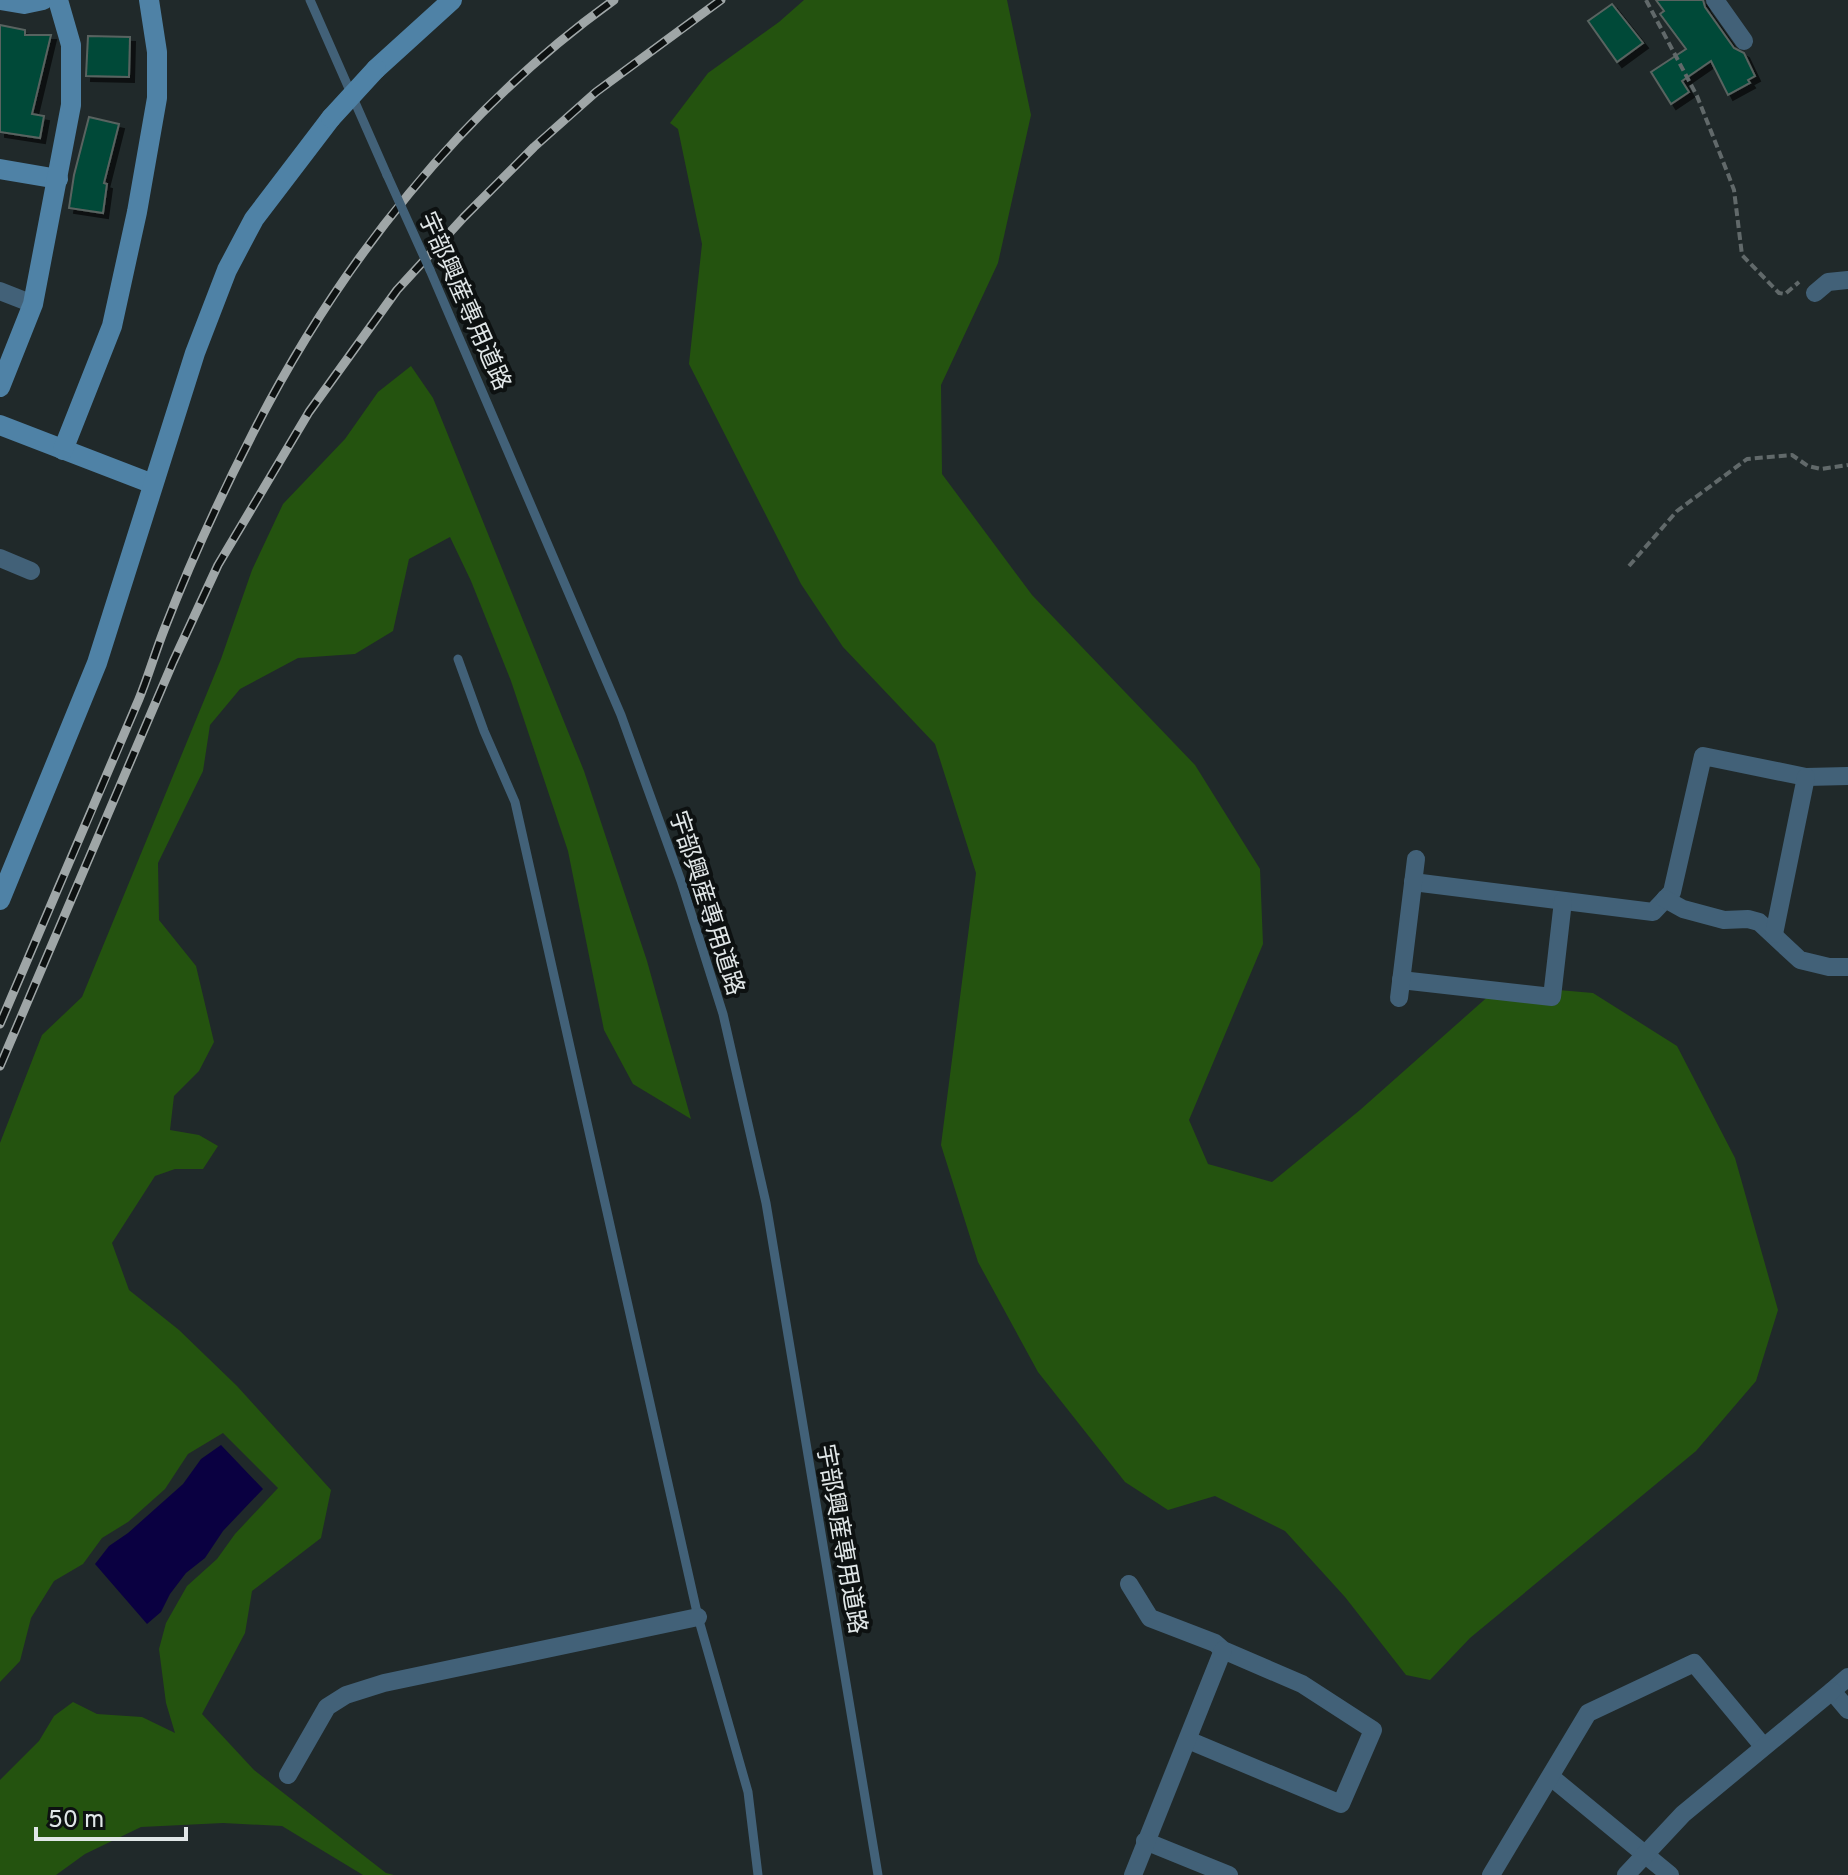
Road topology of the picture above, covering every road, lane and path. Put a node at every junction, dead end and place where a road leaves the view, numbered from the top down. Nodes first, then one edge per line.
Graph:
1 (1, 0) edge
2 (43, 0) edge
3 (58, 0) edge
4 (149, 0) edge
5 (310, 0) edge
6 (452, 0) edge
7 (1646, 0) edge
8 (1715, 0) edge
9 (1744, 41) dead end
10 (0, 169) edge
11 (58, 179) junction
12 (1848, 280) edge
13 (1810, 285) joint
14 (0, 291) edge
15 (33, 304) junction
16 (0, 387) edge
17 (0, 425) edge
18 (63, 450) junction
19 (1848, 465) edge
20 (153, 484) junction
21 (0, 558) edge
22 (1629, 566) dead end
23 (31, 571) dead end
24 (458, 659) dead end
25 (1848, 776) edge
26 (1806, 777) junction
27 (1416, 859) dead end
28 (1413, 882) junction
29 (1665, 899) junction
30 (0, 900) edge
31 (1563, 901) junction
32 (1774, 934) junction
33 (1848, 967) edge
34 (1129, 1584) dead end
35 (698, 1617) junction
36 (1223, 1650) junction
37 (1848, 1677) edge
38 (1832, 1691) junction
39 (1848, 1710) edge
40 (1188, 1740) junction
41 (1763, 1746) junction
42 (288, 1775) dead end
43 (1551, 1777) junction
44 (1145, 1841) junction
45 (1643, 1853) junction
46 (758, 1875) edge
47 (878, 1875) edge
48 (1133, 1875) edge
49 (1229, 1875) edge
50 (1491, 1875) edge
51 (1626, 1875) edge
52 (1670, 1875) edge

1 - 2 street
3 - 11 street
4 - 18 street
5 - 47 lane, 宇部興産専用道路, bridge
6 - 20 street, bridge
7 - 13 path
8 - 9 street
10 - 11 street
11 - 15 street
12 - 13 street
14 - 15 street
15 - 16 street
17 - 18 street
18 - 20 street
19 - 22 path
20 - 30 street
21 - 23 street
24 - 35 lane
25 - 26 street
26 - 29 street
26 - 32 street
27 - 28 street
28 - 31 street
28 - 31 street
29 - 31 street
29 - 32 street
32 - 33 street
34 - 36 street
35 - 42 street
35 - 46 lane
36 - 40 street
36 - 40 street
37 - 38 street
38 - 39 street
38 - 41 street
40 - 44 street
41 - 43 street
41 - 45 street
43 - 45 street
43 - 50 street
44 - 48 street
44 - 49 street
45 - 51 street
45 - 52 street

